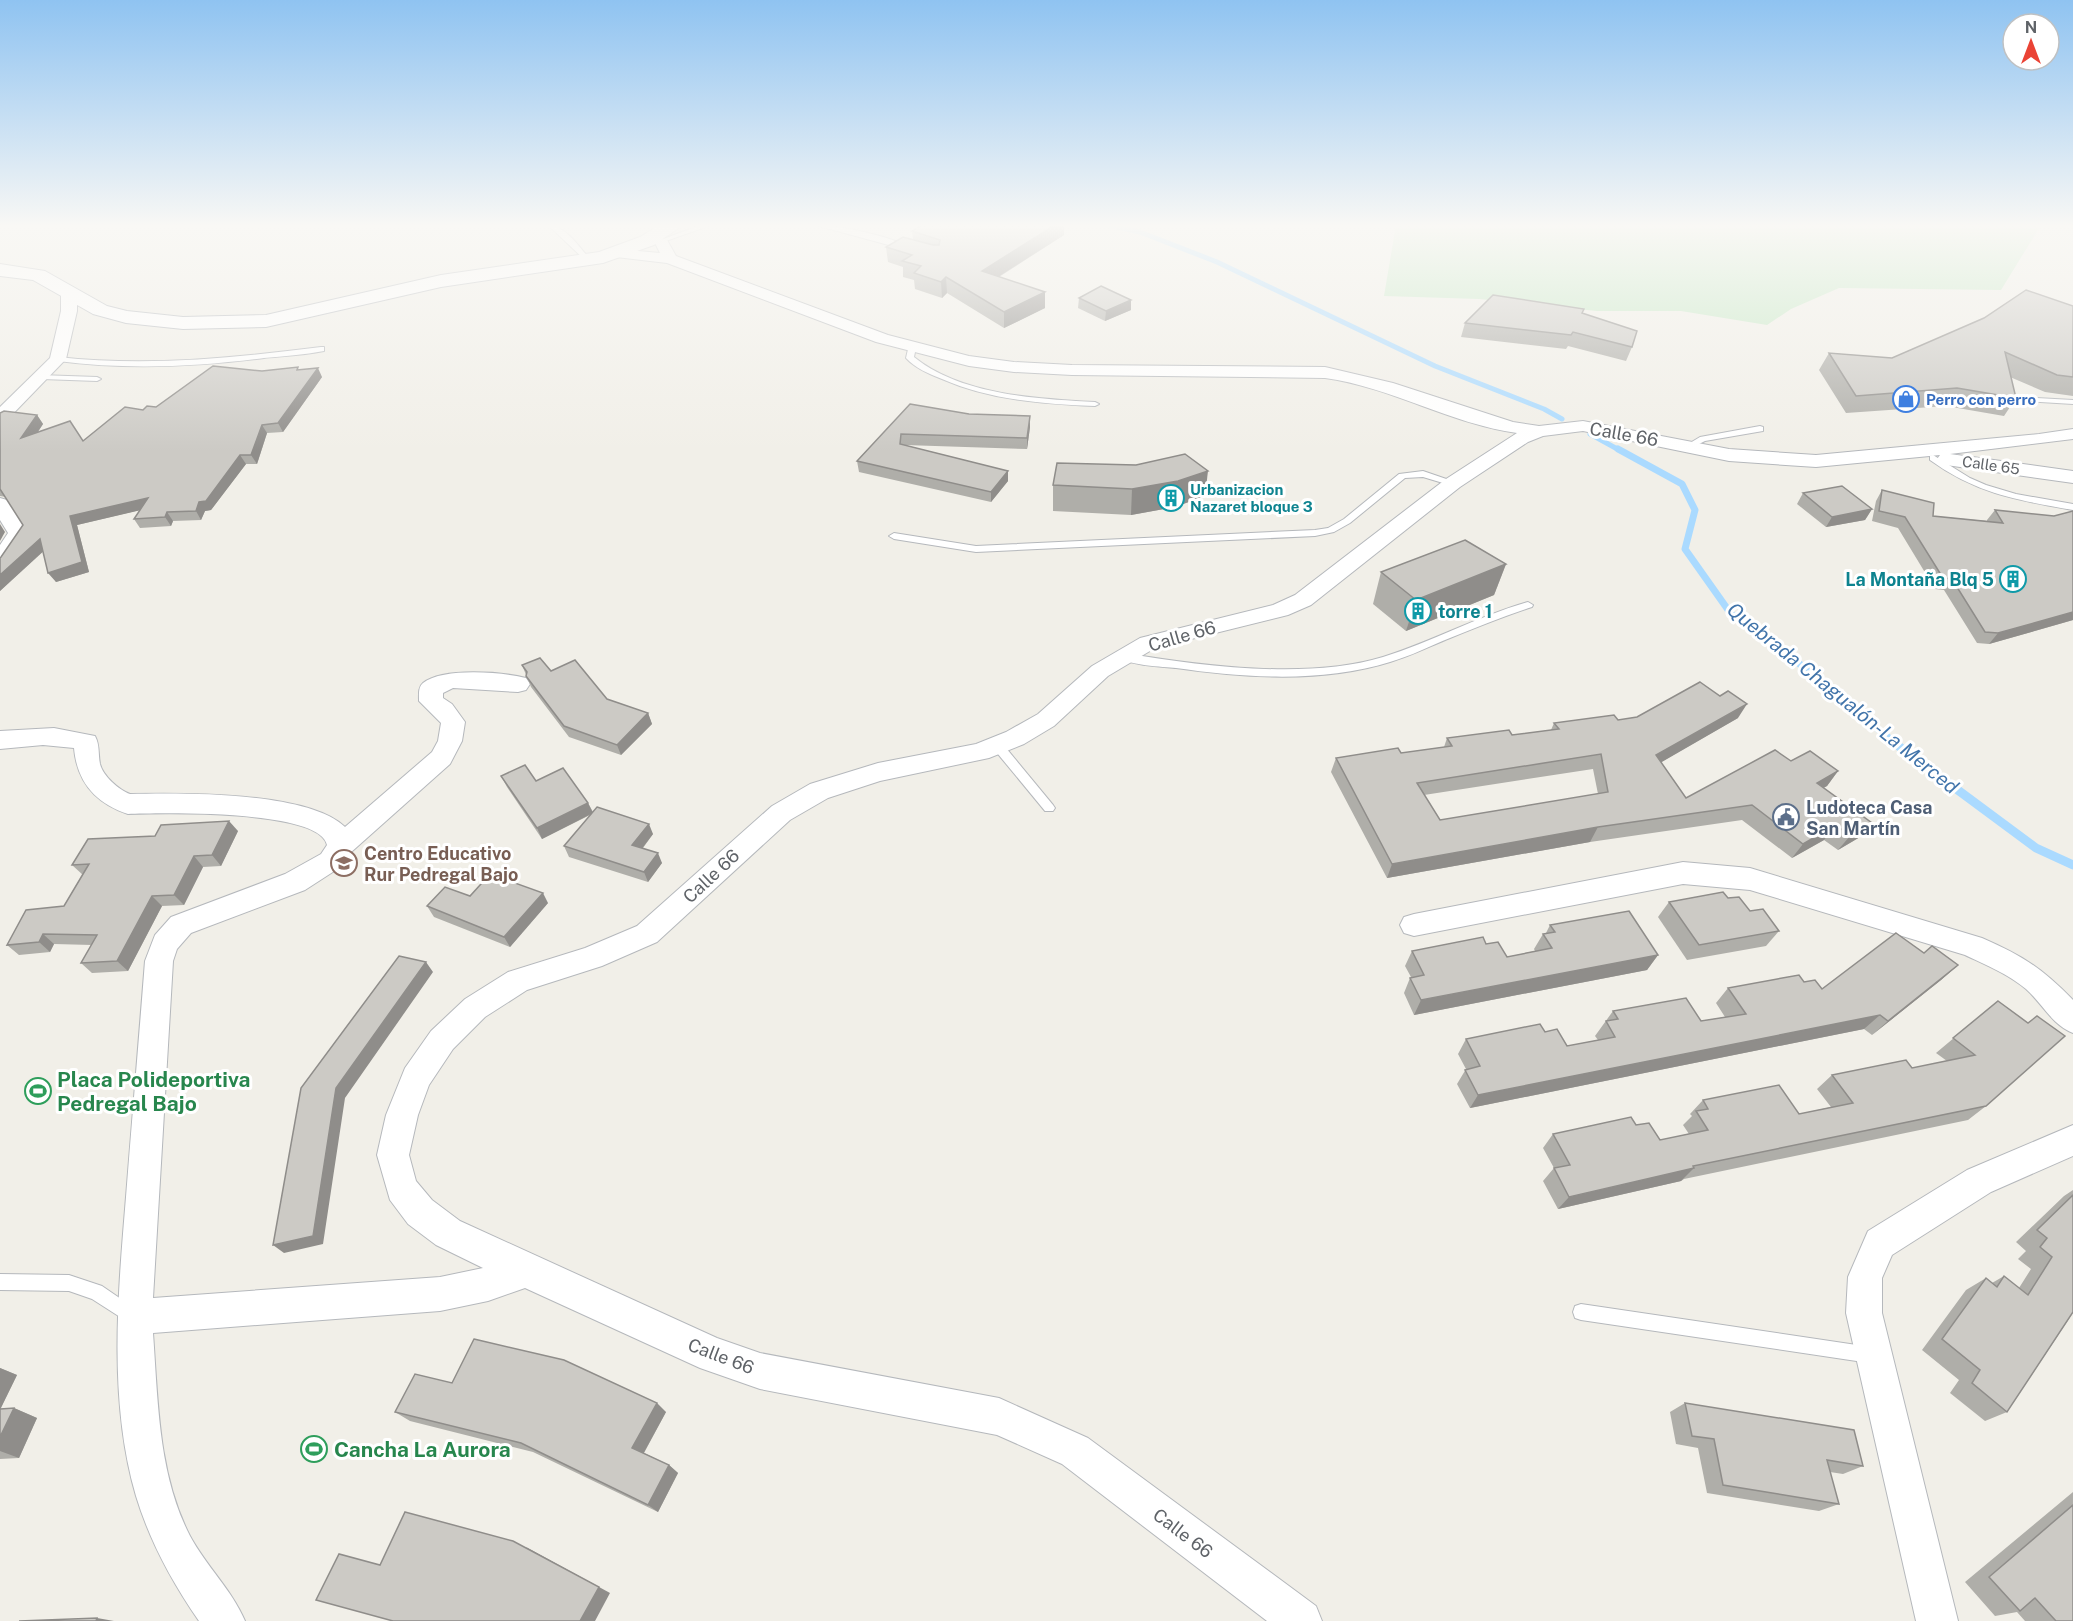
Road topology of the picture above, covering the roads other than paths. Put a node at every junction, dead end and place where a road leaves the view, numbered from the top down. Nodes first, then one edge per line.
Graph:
1 (69, 301) edge
2 (84, 301) edge
3 (356, 301) edge
4 (779, 301) edge
5 (912, 347) junction
6 (321, 349) dead end
7 (58, 359) junction
8 (42, 377) junction
9 (97, 379) dead end
10 (2023, 399) dead end
11 (2073, 402) edge
12 (1095, 404) dead end
13 (1460, 413) junction
14 (0, 416) edge
15 (1760, 429) dead end
16 (1539, 431) junction
17 (2073, 434) edge
18 (1482, 446) junction
19 (1689, 447) junction
20 (1921, 454) junction
21 (2073, 477) edge
22 (1454, 483) junction
23 (0, 504) edge
24 (2073, 507) edge
25 (894, 536) dead end
26 (0, 561) edge
27 (1528, 605) dead end
28 (1124, 657) junction
29 (518, 684) dead end
30 (0, 740) edge
31 (997, 745) junction
32 (1048, 808) dead end
33 (340, 848) junction
34 (1414, 925) dead end
35 (2073, 1020) edge
36 (2073, 1140) edge
37 (526, 1271) junction
38 (0, 1282) edge
39 (1581, 1312) dead end
40 (134, 1317) junction
41 (1875, 1356) junction
42 (224, 1621) edge
43 (1301, 1621) edge
44 (1937, 1621) edge

1 - 7 street
2 - 3 main road
4 - 5 street
5 - 12 lane
5 - 13 street
6 - 7 lane
7 - 8 street
8 - 9 lane
8 - 14 street
10 - 11 lane
13 - 16 street
13 - 18 street
15 - 19 lane
16 - 18 street, Calle 66
16 - 19 street, Calle 66
17 - 20 street, Calle 66
18 - 22 street, Calle 66
19 - 20 street, Calle 66
20 - 21 street, Calle 65
20 - 24 lane
22 - 25 lane
22 - 28 street, Calle 66
23 - 26 street
27 - 28 lane
28 - 31 street, Calle 66
29 - 33 street
30 - 33 street
31 - 32 lane
31 - 37 street, Calle 66
33 - 40 street
34 - 35 street
36 - 41 street
37 - 40 street
37 - 43 street, Calle 66
38 - 40 lane
39 - 41 lane
40 - 42 street
41 - 44 street

